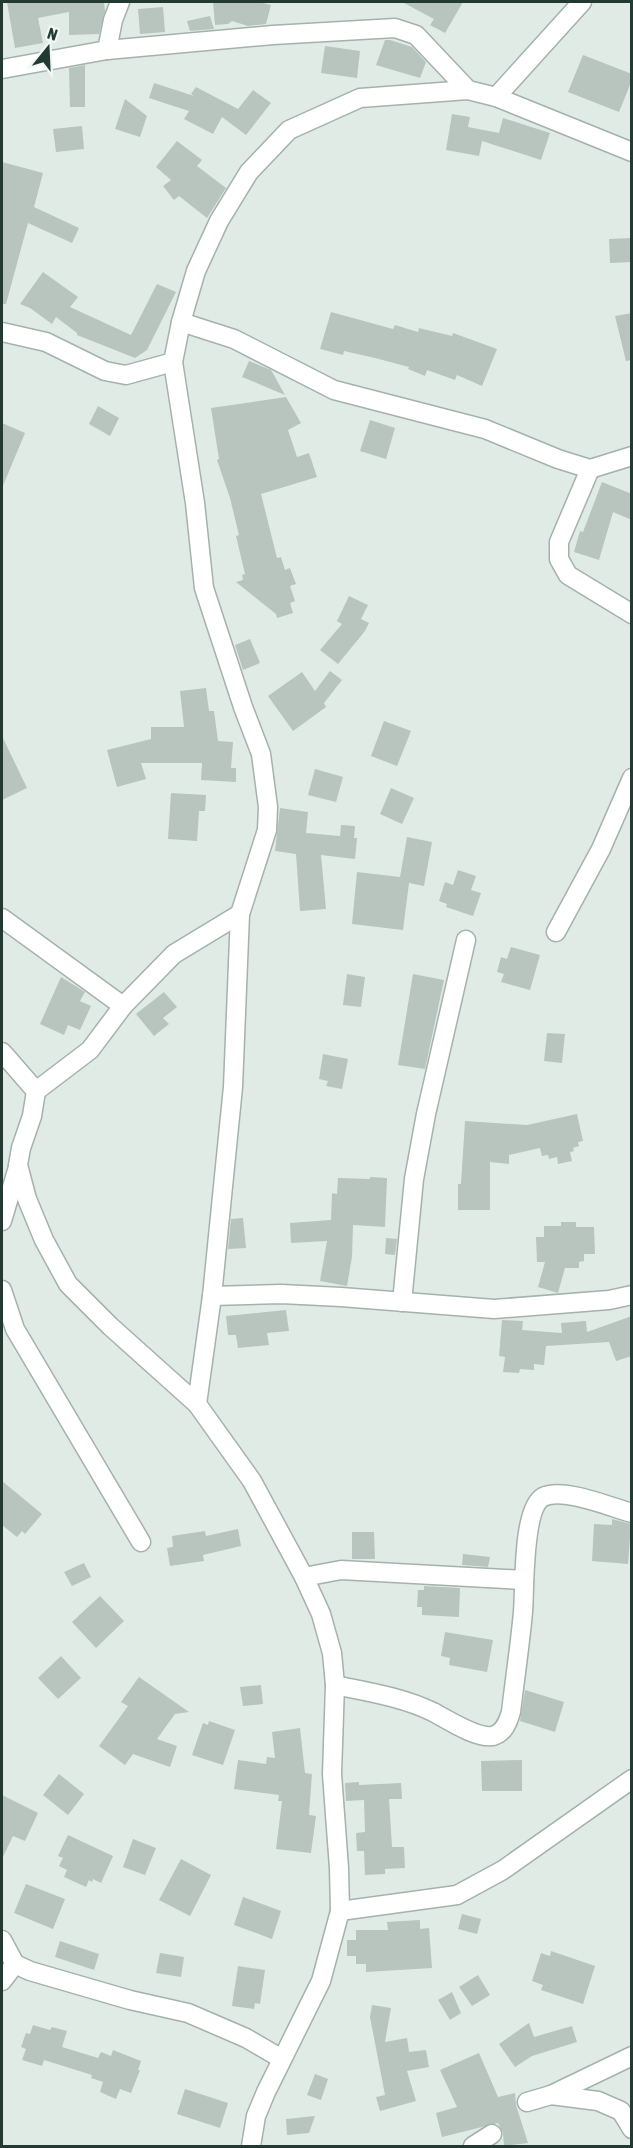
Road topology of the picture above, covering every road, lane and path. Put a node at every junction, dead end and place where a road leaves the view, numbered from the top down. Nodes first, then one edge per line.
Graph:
1 (120, 2) edge
2 (582, 2) edge
3 (107, 50) junction
4 (2, 69) edge
5 (468, 90) junction
6 (496, 96) junction
7 (632, 152) edge
8 (181, 322) junction
9 (2, 332) edge
10 (172, 362) junction
11 (632, 456) edge
12 (590, 469) junction
13 (632, 614) edge
14 (632, 778) edge
15 (240, 914) junction
16 (2, 918) edge
17 (556, 932) dead end
18 (466, 940) dead end
19 (123, 1006) junction
20 (2, 1052) edge
21 (36, 1091) junction
22 (18, 1165) junction
23 (2, 1221) edge
24 (2, 1290) edge
25 (632, 1295) edge
26 (212, 1296) junction
27 (402, 1302) junction
28 (197, 1404) junction
29 (632, 1513) edge
30 (141, 1542) dead end
31 (304, 1577) junction
32 (524, 1580) junction
33 (335, 1685) junction
34 (632, 1779) edge
35 (340, 1911) junction
36 (2, 1940) edge
37 (15, 1964) junction
38 (2, 1981) edge
39 (632, 2056) edge
40 (282, 2058) junction
41 (551, 2096) junction
42 (527, 2103) dead end
43 (632, 2129) edge
44 (492, 2134) dead end
45 (251, 2146) edge
46 (473, 2146) edge

1 - 3 street
2 - 6 street
3 - 4 street
3 - 5 street
5 - 6 street
5 - 8 street
6 - 7 street
8 - 10 street
8 - 12 street
9 - 10 street
10 - 15 street
11 - 12 street
12 - 13 street
14 - 17 street
15 - 19 street
15 - 26 street
16 - 19 street
18 - 27 street
19 - 21 street
20 - 21 street
21 - 22 street
22 - 23 street
22 - 28 street
24 - 30 street
25 - 27 street
26 - 27 street
26 - 28 street
28 - 31 street
29 - 32 street
31 - 32 street
31 - 33 street
32 - 33 street
33 - 35 street
34 - 35 street
35 - 40 street
36 - 37 street
37 - 38 street
37 - 40 street
39 - 41 street
40 - 45 street
41 - 42 street
41 - 43 street
44 - 46 street

